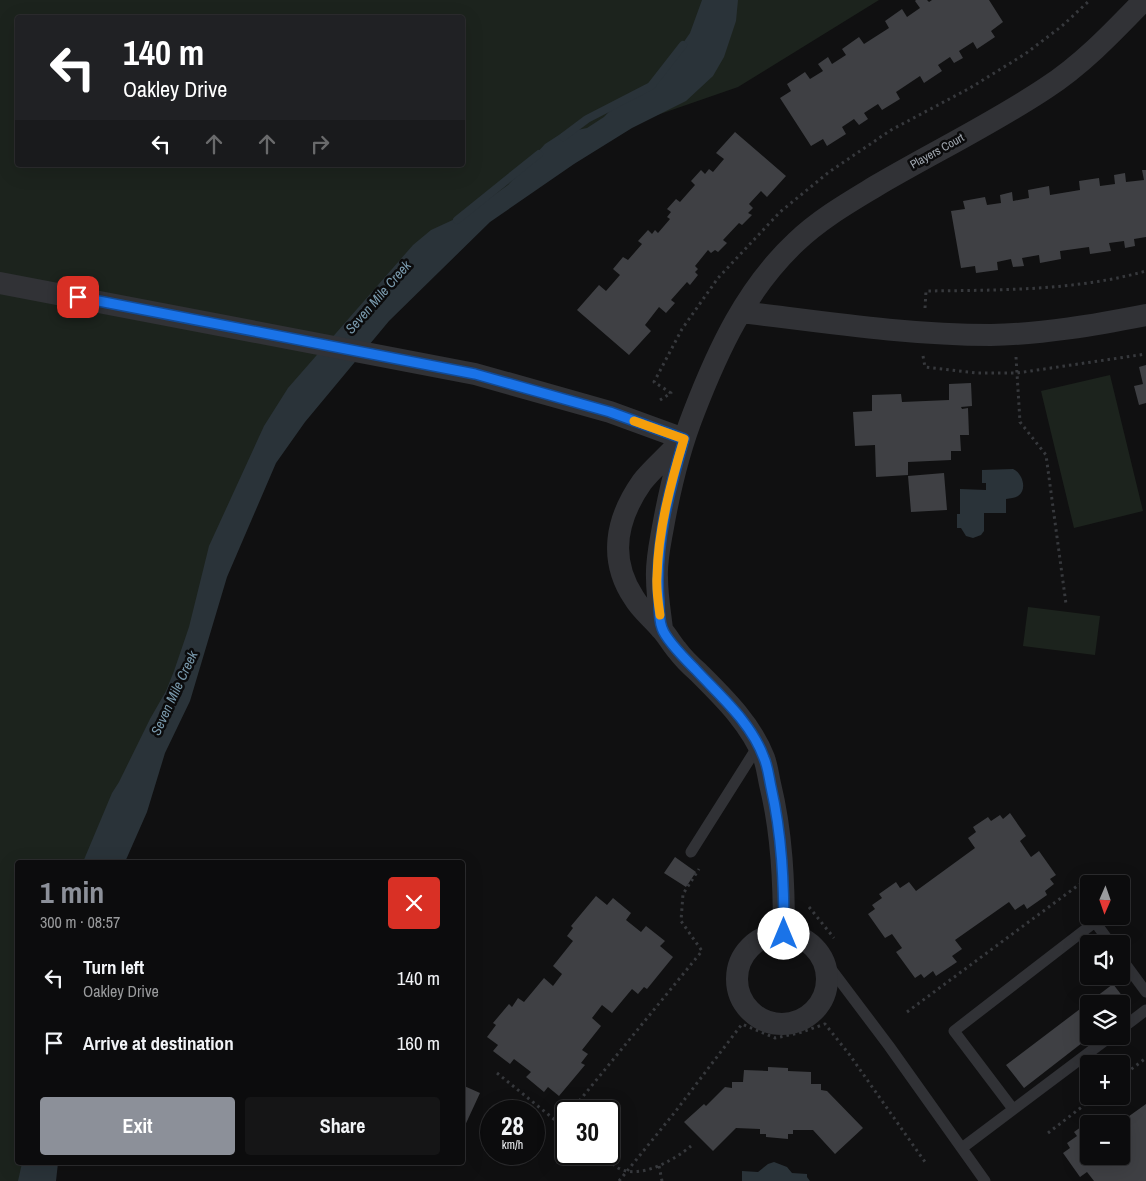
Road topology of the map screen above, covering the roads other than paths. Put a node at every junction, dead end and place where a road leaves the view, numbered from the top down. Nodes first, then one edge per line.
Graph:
1 (1144, 0) edge
2 (0, 282) edge
3 (741, 312) junction
4 (1146, 315) edge
5 (684, 439) junction
6 (662, 629) junction
7 (758, 746) junction
8 (691, 852) dead end
9 (784, 934) junction
10 (1104, 935) edge
11 (822, 957) junction
12 (1130, 970) edge
13 (1146, 992) edge
14 (1146, 1010) edge
15 (1130, 1022) edge
16 (1099, 1045) edge
17 (1013, 1109) junction
18 (962, 1148) junction
19 (985, 1181) edge

1 - 3 street, Players Court
2 - 5 street
3 - 4 street
3 - 5 street, Players Court
5 - 6 street, Players Court
5 - 6 street
6 - 7 street
7 - 8 lane
7 - 9 street
9 - 11 street
9 - 11 street
10 - 17 lane
11 - 18 lane
12 - 13 lane
14 - 15 lane
16 - 17 lane
17 - 18 lane
18 - 19 lane

